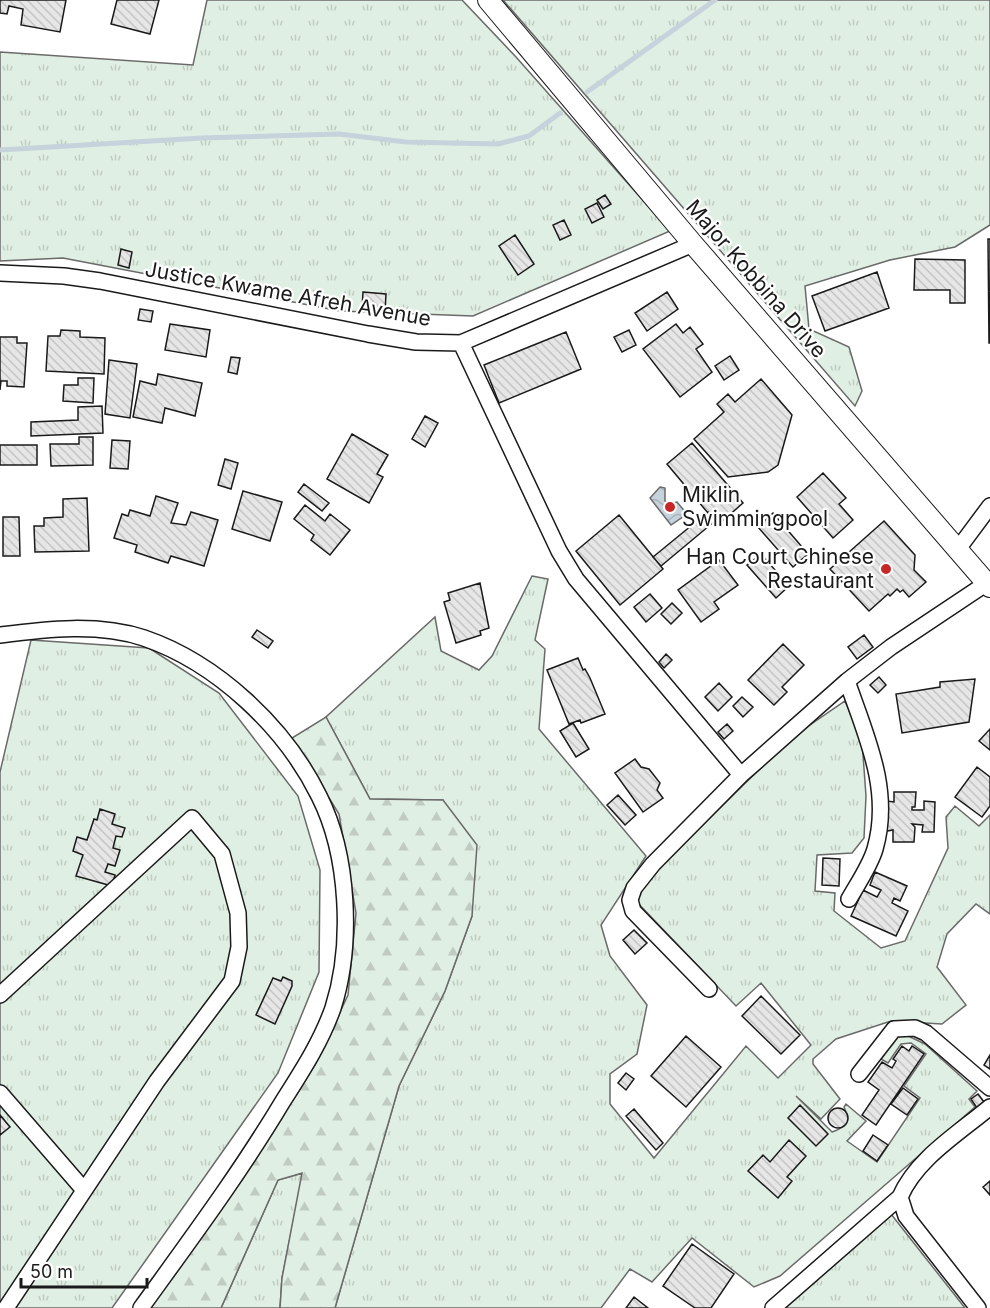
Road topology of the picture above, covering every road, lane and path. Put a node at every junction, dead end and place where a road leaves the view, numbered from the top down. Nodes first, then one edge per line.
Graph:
1 (488, 0) edge
2 (693, 244) junction
3 (0, 273) edge
4 (461, 343) junction
5 (990, 506) edge
6 (958, 549) junction
7 (989, 585) edge
8 (0, 635) edge
9 (848, 681) junction
10 (741, 775) junction
11 (849, 899) dead end
12 (709, 989) dead end
13 (0, 995) edge
14 (860, 1074) dead end
15 (990, 1088) edge
16 (0, 1093) edge
17 (990, 1107) edge
18 (84, 1190) junction
19 (900, 1197) junction
20 (6, 1308) edge
21 (141, 1308) edge
22 (773, 1308) edge
23 (978, 1308) edge

1 - 2 street, Major Kobbina Drive
2 - 4 street, Justice Kwame Afreh Avenue
2 - 6 street, Major Kobbina Drive
3 - 4 street, Justice Kwame Afreh Avenue
4 - 10 street
5 - 6 street
6 - 7 street, Major Kobbina Drive
7 - 9 street
8 - 21 street
9 - 10 street
9 - 11 street
10 - 12 street
13 - 18 street
14 - 15 street
16 - 18 street
17 - 19 street
18 - 20 street
19 - 22 street
19 - 23 street

